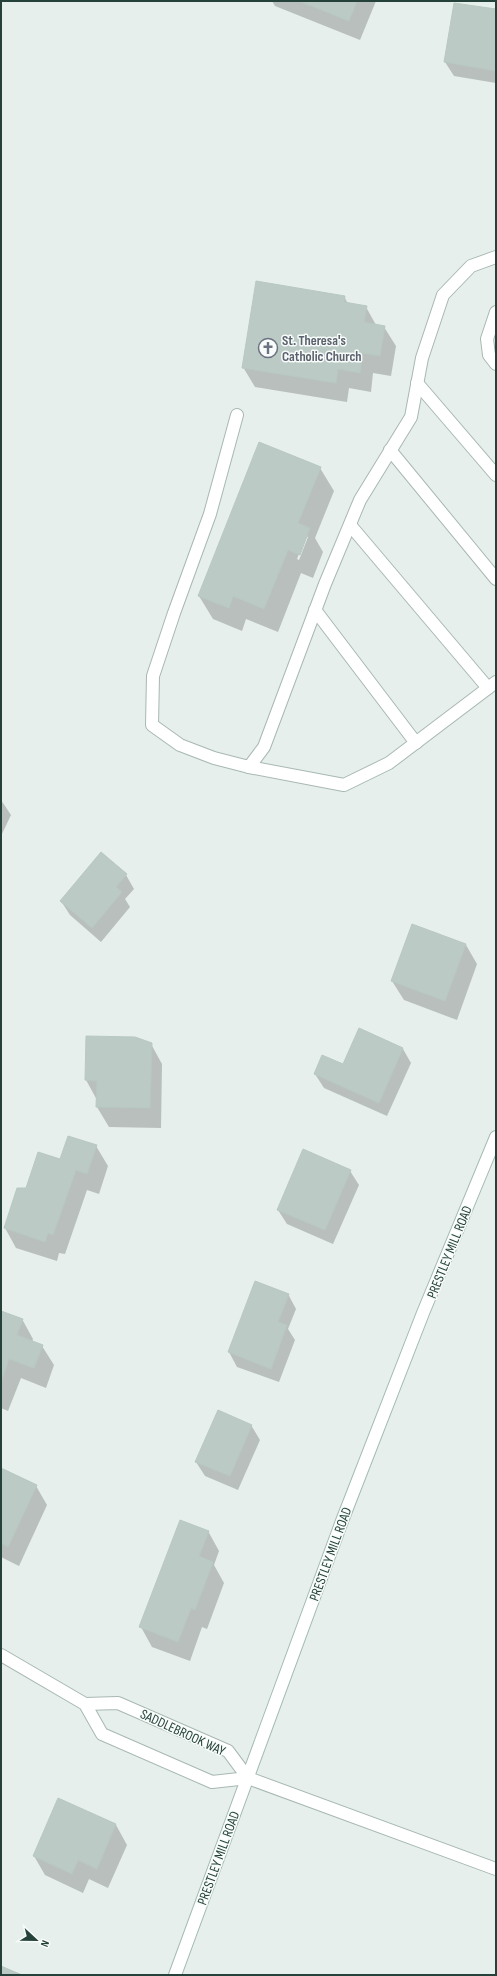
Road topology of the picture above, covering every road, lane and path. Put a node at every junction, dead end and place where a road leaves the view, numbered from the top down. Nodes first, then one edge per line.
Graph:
1 (496, 257) edge
2 (496, 312) edge
3 (496, 364) edge
4 (417, 383) junction
5 (237, 414) dead end
6 (390, 450) junction
7 (496, 475) edge
8 (350, 524) junction
9 (496, 579) edge
10 (316, 610) junction
11 (492, 685) edge
12 (416, 743) junction
13 (248, 767) junction
14 (496, 1137) edge
15 (1, 1655) edge
16 (85, 1704) junction
17 (248, 1778) junction
18 (496, 1869) edge
19 (175, 1975) edge

1 - 4 street
2 - 3 street
4 - 6 street
4 - 7 street
5 - 13 street
6 - 8 street
6 - 9 street
8 - 10 street
8 - 11 street
10 - 12 street
10 - 13 street
11 - 12 street
12 - 13 street
14 - 17 street, PRESTLEY MILL ROAD
15 - 16 street
16 - 17 street, SADDLEBROOK WAY
16 - 17 street
17 - 18 street
17 - 19 street, PRESTLEY MILL ROAD

